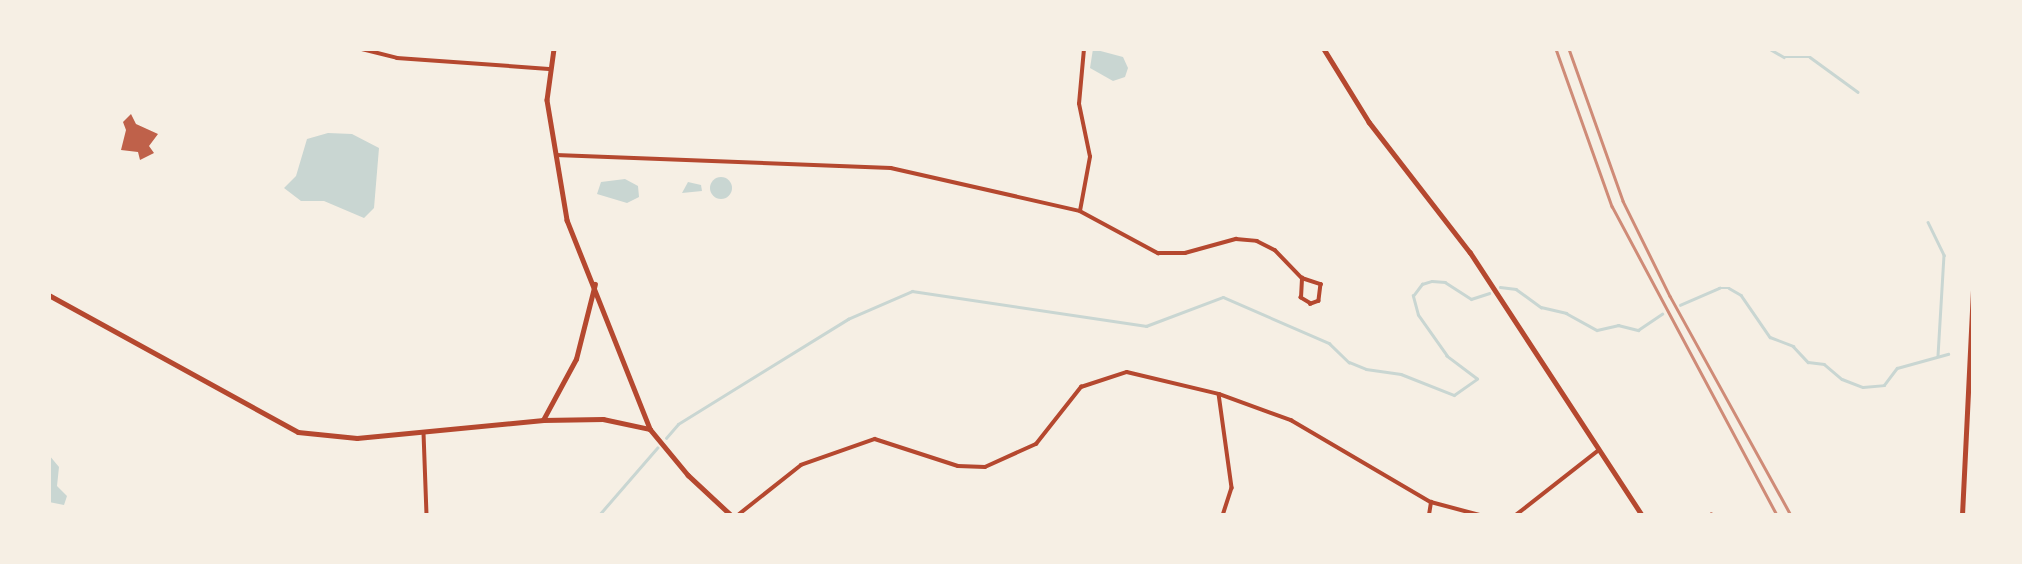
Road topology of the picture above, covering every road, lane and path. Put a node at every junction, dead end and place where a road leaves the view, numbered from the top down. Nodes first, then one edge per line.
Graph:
1 (362, 49) edge
2 (554, 49) edge
3 (1084, 49) edge
4 (1324, 49) edge
5 (549, 69) junction
6 (556, 155) junction
7 (1080, 211) junction
8 (1302, 278) junction
9 (595, 283) junction
10 (1973, 288) edge
11 (49, 295) edge
12 (1219, 394) junction
13 (543, 420) junction
14 (650, 429) junction
15 (424, 433) junction
16 (1599, 450) junction
17 (1431, 502) junction
18 (427, 515) edge
19 (731, 515) edge
20 (738, 515) edge
21 (1223, 515) edge
22 (1429, 515) edge
23 (1480, 515) edge
24 (1516, 515) edge
25 (1642, 515) edge
26 (1962, 515) edge

1 - 5 street
2 - 5 main road
3 - 7 street
4 - 16 main road
5 - 6 main road
6 - 7 street
6 - 9 main road
7 - 8 street
8 - 8 street
9 - 13 main road
9 - 14 main road
10 - 26 main road
11 - 15 main road
12 - 17 street
12 - 20 street
12 - 21 street
13 - 14 main road
13 - 15 main road
14 - 19 main road
15 - 18 street
16 - 24 street
16 - 25 main road
17 - 22 street
17 - 23 street

